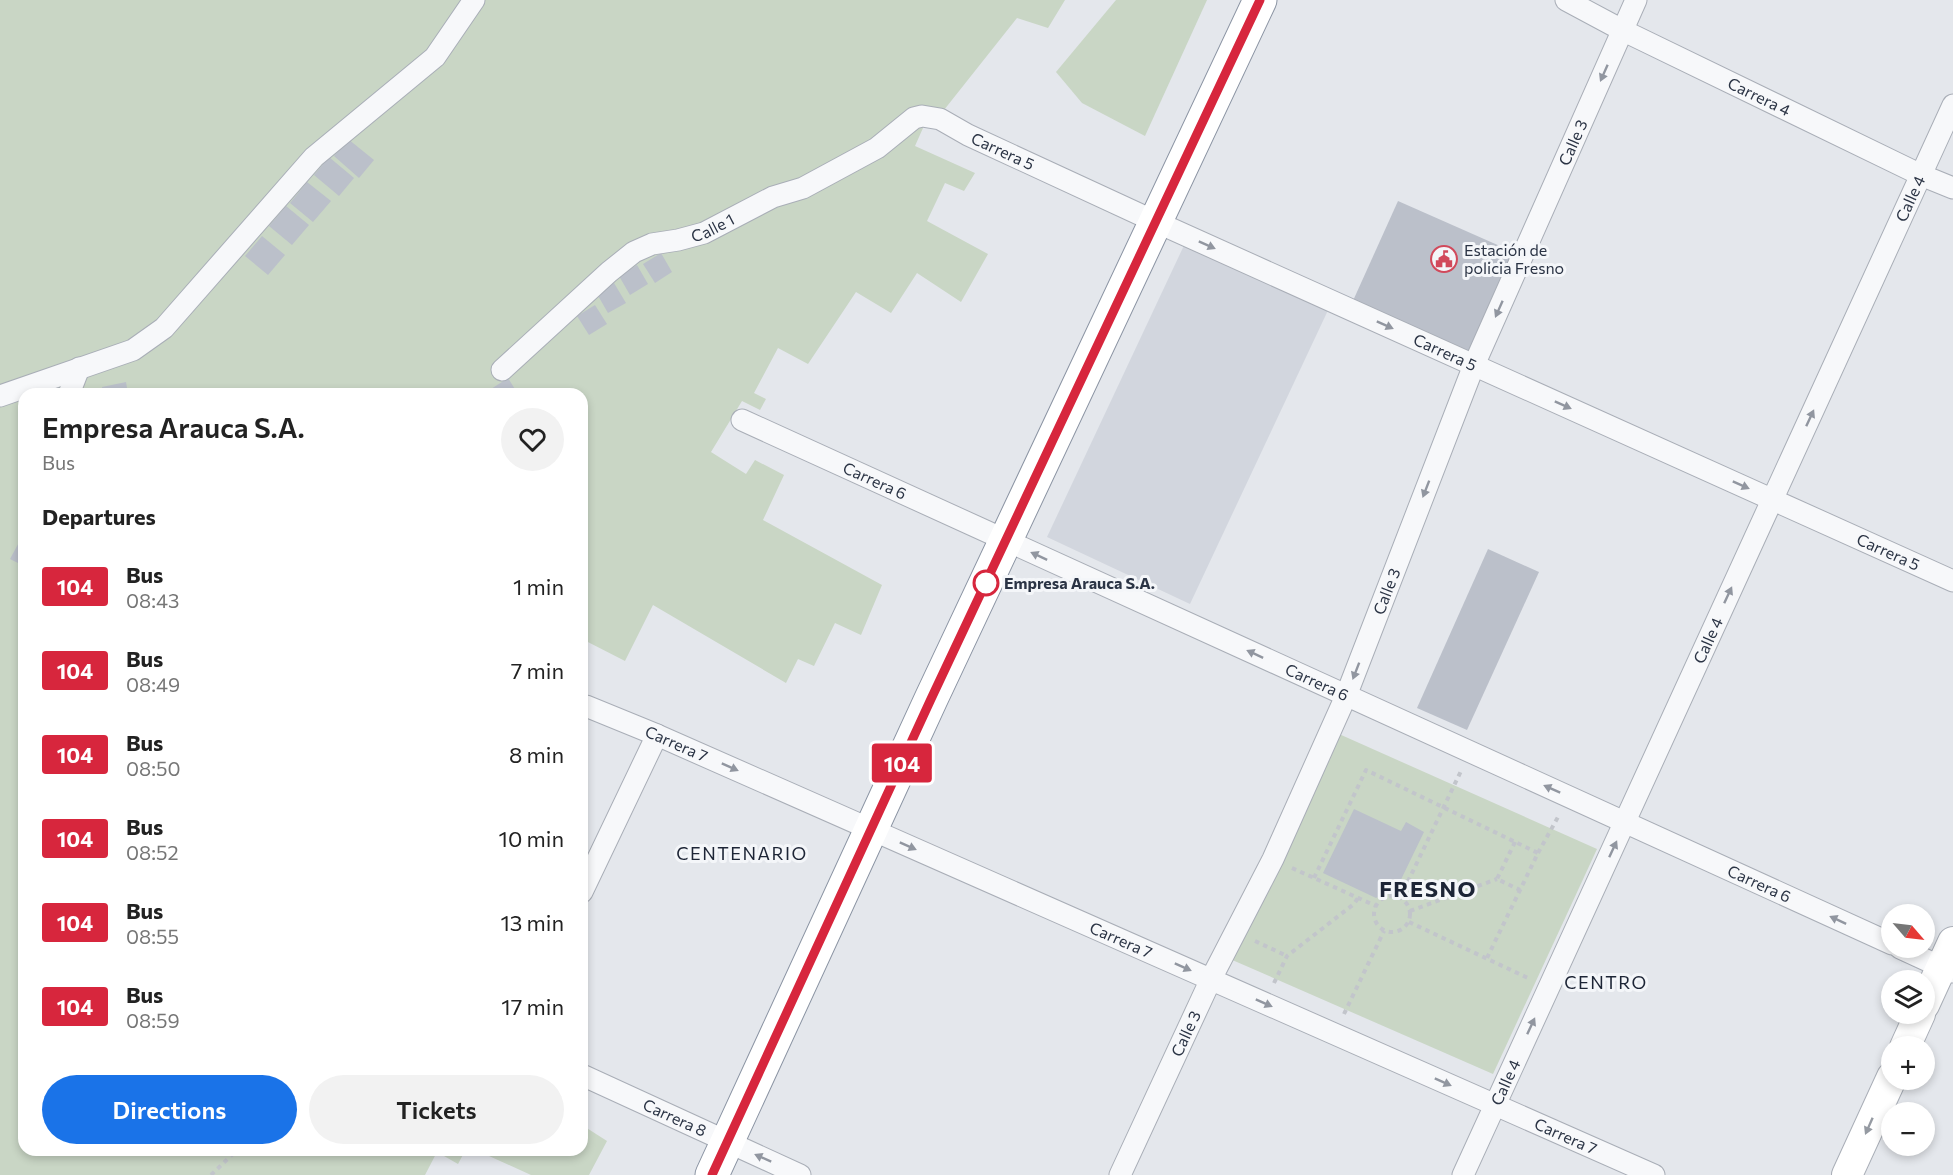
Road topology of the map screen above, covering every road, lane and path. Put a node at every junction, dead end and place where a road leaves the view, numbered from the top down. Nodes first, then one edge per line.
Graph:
1 (474, 0) edge
2 (1260, 0) edge
3 (1566, 0) edge
4 (1636, 0) edge
5 (1623, 30) junction
6 (1953, 105) edge
7 (940, 119) joint
8 (1921, 175) junction
9 (1953, 188) edge
10 (1154, 221) junction
11 (1474, 365) junction
12 (79, 368) junction
13 (502, 370) dead end
14 (23, 388) edge
15 (71, 388) edge
16 (18, 390) edge
17 (0, 396) edge
18 (742, 420) dead end
19 (1772, 500) junction
20 (1006, 540) junction
21 (1953, 581) edge
22 (1347, 696) junction
23 (588, 707) edge
24 (657, 735) junction
25 (1470, 752) junction
26 (1569, 797) junction
27 (1444, 808) junction
28 (1625, 822) junction
29 (871, 830) junction
30 (1515, 842) junction
31 (1538, 853) junction
32 (1273, 859) junction
33 (1314, 878) junction
34 (588, 879) edge
35 (1497, 879) junction
36 (1520, 890) junction
37 (1358, 898) junction
38 (1400, 898) junction
39 (1376, 906) junction
40 (1410, 911) junction
41 (1409, 922) junction
42 (1384, 931) junction
43 (1236, 933) junction
44 (1881, 939) edge
45 (1287, 956) junction
46 (1487, 958) junction
47 (1949, 960) edge
48 (1211, 979) junction
49 (1935, 985) edge
50 (1549, 988) junction
51 (1264, 1003) junction
52 (1335, 1034) junction
53 (588, 1078) edge
54 (1886, 1090) edge
55 (1496, 1105) junction
56 (726, 1142) junction
57 (231, 1156) edge
58 (211, 1175) edge
59 (712, 1175) edge
60 (800, 1175) edge
61 (1120, 1175) edge
62 (1463, 1175) edge
63 (1654, 1175) edge
64 (1847, 1175) edge

1 - 12 street
2 - 10 highway
3 - 5 street, Carrera 4
4 - 5 street, Calle 3
5 - 8 street, Carrera 4
5 -> 11 street, Calle 3
6 - 8 street, Calle 4
7 - 10 street, Carrera 5
7 - 13 street, Calle 1
8 - 9 street, Carrera 4
19 -> 8 street, Calle 4
10 -> 11 street, Carrera 5
10 - 20 highway
11 -> 19 street, Carrera 5
11 -> 22 street, Calle 3
12 - 14 street
12 - 15 street
16 - 17 street
18 - 20 street, Carrera 6
19 - 21 street, Carrera 5
28 -> 19 street, Calle 4
22 -> 20 street, Carrera 6
20 - 29 highway
22 - 25 street, Carrera 6
22 - 32 street, Calle 3
23 - 24 street, Carrera 7
24 -> 29 street, Carrera 7
24 - 34 street
26 -> 25 street, Carrera 6
25 - 27 path
26 - 28 street, Carrera 6
26 - 31 path
27 - 30 path
27 - 33 path
27 - 38 path
44 -> 28 street, Carrera 6
50 -> 28 street, Calle 4
29 -> 48 street, Carrera 7
29 - 56 highway
30 - 31 path
30 - 35 path
31 - 36 path
32 - 33 path
32 - 43 street, Calle 3
33 - 37 path
35 - 36 path
35 - 40 path
36 - 46 path
37 - 39 path
37 - 45 path
38 - 39 path
38 - 40 path
39 - 42 path
40 - 41 path
41 - 42 path
41 - 46 path
42 - 52 path
43 - 45 path
43 - 48 street, Calle 3
45 - 51 path
46 - 50 path
47 - 49 street
48 - 51 street, Carrera 7
48 - 61 street, Calle 3
55 -> 50 street, Calle 4
51 - 52 street, Carrera 7
52 -> 55 street, Carrera 7
53 - 56 street, Carrera 8
54 -> 64 street
55 - 62 street, Calle 4
55 - 63 street, Carrera 7
56 - 59 highway
60 -> 56 street, Carrera 8
57 - 58 path

